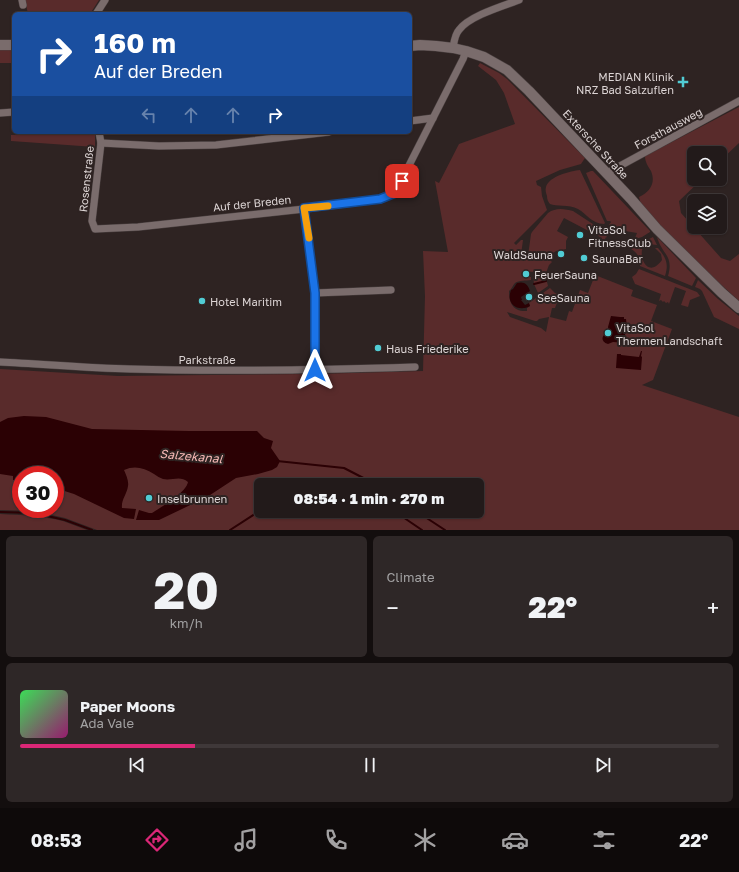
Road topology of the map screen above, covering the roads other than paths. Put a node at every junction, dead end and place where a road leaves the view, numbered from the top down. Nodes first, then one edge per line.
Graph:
1 (105, 0) edge
2 (519, 0) edge
3 (97, 12) edge
4 (0, 45) edge
5 (12, 45) edge
6 (412, 46) edge
7 (453, 48) junction
8 (466, 51) junction
9 (739, 101) edge
10 (12, 112) edge
11 (0, 113) edge
12 (433, 118) junction
13 (412, 121) edge
14 (99, 134) edge
15 (312, 134) edge
16 (101, 143) junction
17 (607, 173) junction
18 (304, 208) junction
19 (95, 229) joint
20 (391, 290) dead end
21 (315, 293) junction
22 (739, 308) edge
23 (0, 362) edge
24 (415, 367) dead end
25 (315, 370) junction

1 - 3 street
2 - 7 street
4 - 5 main road
6 - 7 main road, Extersche Straße
7 - 8 main road, Extersche Straße
8 - 12 street, Auf der Breden
8 - 17 main road, Extersche Straße
9 - 17 street, Forsthausweg
10 - 11 street
12 - 13 street
12 - 18 street, Auf der Breden
14 - 16 street, Rosenstraße
15 - 16 street
16 - 19 street, Rosenstraße
17 - 22 main road, Extersche Straße
18 - 19 street, Auf der Breden
18 - 21 street
20 - 21 street
21 - 25 street
23 - 25 street, Parkstraße
24 - 25 street, Parkstraße

